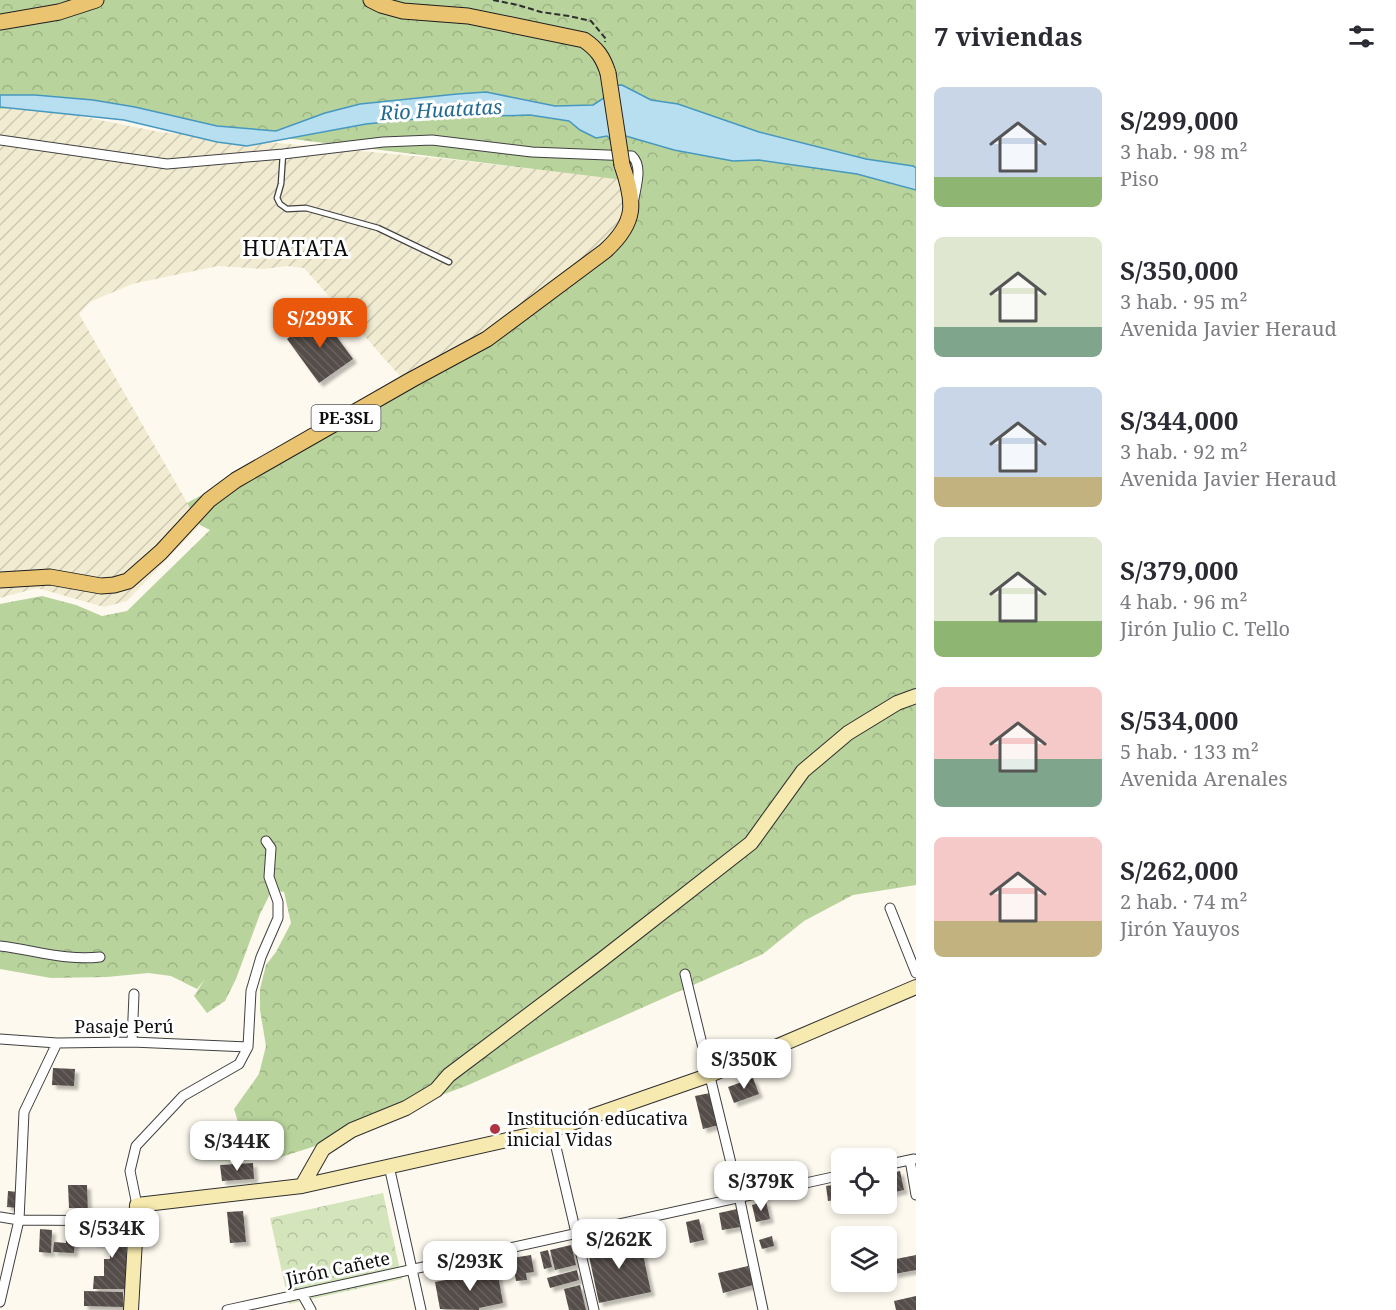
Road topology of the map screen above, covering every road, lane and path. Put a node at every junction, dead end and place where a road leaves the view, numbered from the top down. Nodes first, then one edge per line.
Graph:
1 (96, 0) edge
2 (370, 0) edge
3 (492, 0) edge
4 (0, 22) edge
5 (596, 49) junction
6 (0, 140) edge
7 (282, 154) junction
8 (630, 219) junction
9 (449, 262) dead end
10 (0, 580) edge
11 (916, 696) edge
12 (266, 841) dead end
13 (890, 908) dead end
14 (0, 946) edge
15 (100, 957) dead end
16 (916, 973) edge
17 (685, 974) dead end
18 (916, 987) edge
19 (134, 994) dead end
20 (0, 1039) edge
21 (132, 1042) junction
22 (57, 1043) junction
23 (248, 1047) junction
24 (710, 1076) junction
25 (552, 1130) junction
26 (913, 1160) edge
27 (897, 1163) edge
28 (389, 1166) junction
29 (831, 1177) edge
30 (302, 1186) junction
31 (916, 1195) edge
32 (739, 1196) junction
33 (137, 1205) junction
34 (0, 1217) edge
35 (19, 1220) junction
36 (137, 1221) junction
37 (576, 1232) junction
38 (411, 1270) junction
39 (302, 1294) junction
40 (0, 1302) edge
41 (131, 1310) edge
42 (227, 1310) edge
43 (311, 1310) edge
44 (421, 1310) edge
45 (594, 1310) edge
46 (763, 1310) edge

1 - 4 main road
2 - 5 main road
3 - 5 path
5 - 8 main road, bridge
6 - 7 street
7 - 8 street
7 - 9 lane
8 - 10 main road, PE-3SL
11 - 30 main road
12 - 23 street
13 - 16 street
14 - 15 street
17 - 24 street
18 - 24 main road
19 - 21 street
20 - 22 street, Pasaje Perú
21 - 22 street, Pasaje Perú
21 - 23 street, Pasaje Perú
22 - 35 street
23 - 33 street
24 - 25 main road
24 - 32 street
25 - 28 main road
25 - 37 street
26 - 27 street
26 - 31 street
28 - 30 main road
28 - 38 street
29 - 32 street, Jirón Cañete
30 - 33 main road
32 - 37 street, Jirón Cañete
32 - 46 street
33 - 36 main road
34 - 35 street
35 - 36 street
35 - 40 street
36 - 41 main road
37 - 38 street, Jirón Cañete
37 - 45 street
38 - 39 street, Jirón Cañete
38 - 44 street
39 - 42 street, Jirón Cañete
39 - 43 street

